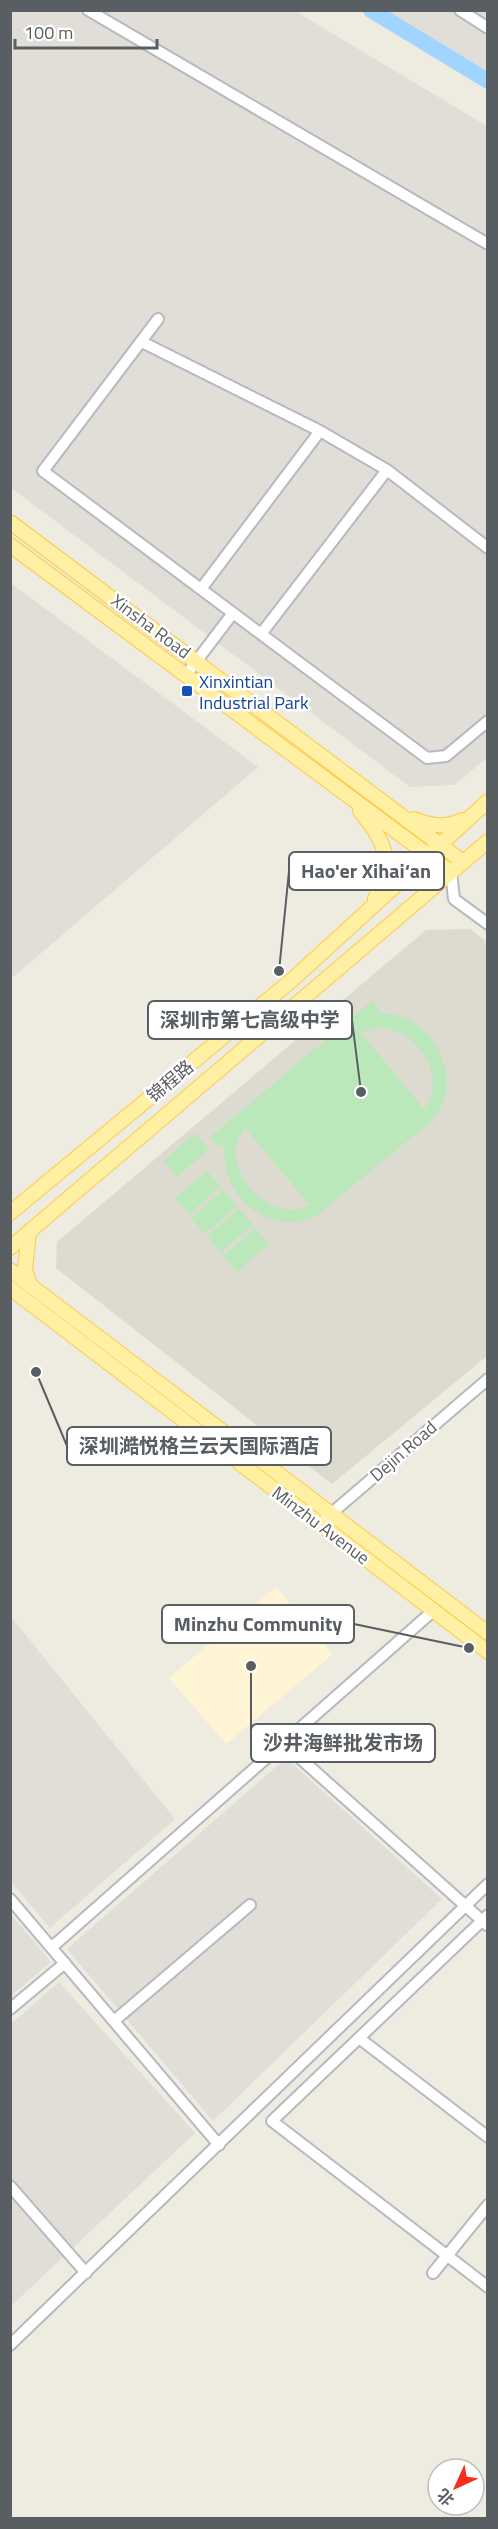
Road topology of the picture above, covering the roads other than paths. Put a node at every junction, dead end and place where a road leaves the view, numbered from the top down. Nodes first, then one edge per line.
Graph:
1 (88, 10) edge
2 (460, 10) edge
3 (488, 28) edge
4 (488, 244) edge
5 (158, 319) dead end
6 (142, 342) junction
7 (320, 431) junction
8 (387, 470) junction
9 (10, 522) edge
10 (10, 545) edge
11 (488, 548) edge
12 (201, 589) junction
13 (233, 613) junction
14 (261, 634) junction
15 (197, 661) junction
16 (186, 675) junction
17 (488, 720) edge
18 (350, 797) junction
19 (488, 801) edge
20 (400, 813) junction
21 (469, 817) junction
22 (488, 841) edge
23 (441, 844) junction
24 (428, 856) junction
25 (463, 862) junction
26 (451, 872) junction
27 (372, 904) junction
28 (488, 924) edge
29 (11, 1212) edge
30 (29, 1233) junction
31 (10, 1248) edge
32 (10, 1270) edge
33 (30, 1285) junction
34 (12, 1289) edge
35 (488, 1379) edge
36 (331, 1514) junction
37 (320, 1524) junction
38 (433, 1611) junction
39 (488, 1633) edge
40 (488, 1652) edge
41 (282, 1742) junction
42 (488, 1884) edge
43 (10, 1899) edge
44 (250, 1905) dead end
45 (465, 1906) junction
46 (486, 1921) edge
47 (52, 1947) junction
48 (65, 1963) junction
49 (10, 2009) edge
50 (114, 2021) junction
51 (359, 2038) junction
52 (488, 2137) edge
53 (219, 2145) junction
54 (10, 2186) edge
55 (488, 2205) edge
56 (447, 2257) junction
57 (86, 2273) junction
58 (434, 2273) dead end
59 (488, 2287) edge
60 (10, 2345) edge

1 - 4 street
2 - 3 street
5 - 6 street
6 - 7 street
6 - 12 street
7 - 8 street
7 - 12 street
8 - 11 street
8 - 14 street
9 - 15 main road, Xinsha Road
10 - 16 main road, Xinsha Road
12 - 13 street
13 - 14 street
13 - 15 street
14 - 17 street
15 - 16 street
15 - 20 main road, Xinsha Road
16 - 18 main road, Xinsha Road
18 - 24 main road, Xinsha Road
18 - 27 main road
19 - 21 main road, 锦程路
20 - 21 main road
20 - 23 main road, Xinsha Road
21 - 23 main road, 锦程路
22 - 25 main road, 锦程路
23 - 24 main road, 锦程路
23 - 25 main road, Xinsha Road
24 - 26 main road, Xinsha Road
24 - 27 main road, 锦程路
25 - 26 main road, 锦程路
26 - 28 street
26 - 30 main road, 锦程路
27 - 29 main road, 锦程路
30 - 31 main road, 锦程路
30 - 33 main road
32 - 33 main road, Minzhu Avenue
33 - 36 main road, Minzhu Avenue
34 - 37 main road, Minzhu Avenue
35 - 36 street, Dejin Road
36 - 37 street, Dejin Road
36 - 39 main road, Minzhu Avenue
37 - 38 main road, Minzhu Avenue
38 - 40 main road, Minzhu Avenue
38 - 41 street
41 - 45 street
41 - 47 street
42 - 45 street
43 - 47 street
44 - 50 street
45 - 46 street
45 - 53 street
46 - 51 street
47 - 48 street
48 - 49 street
48 - 50 street
50 - 53 street
51 - 52 street
51 - 56 street
53 - 57 street
54 - 57 street
55 - 56 street
56 - 58 street
56 - 59 street
57 - 60 street

